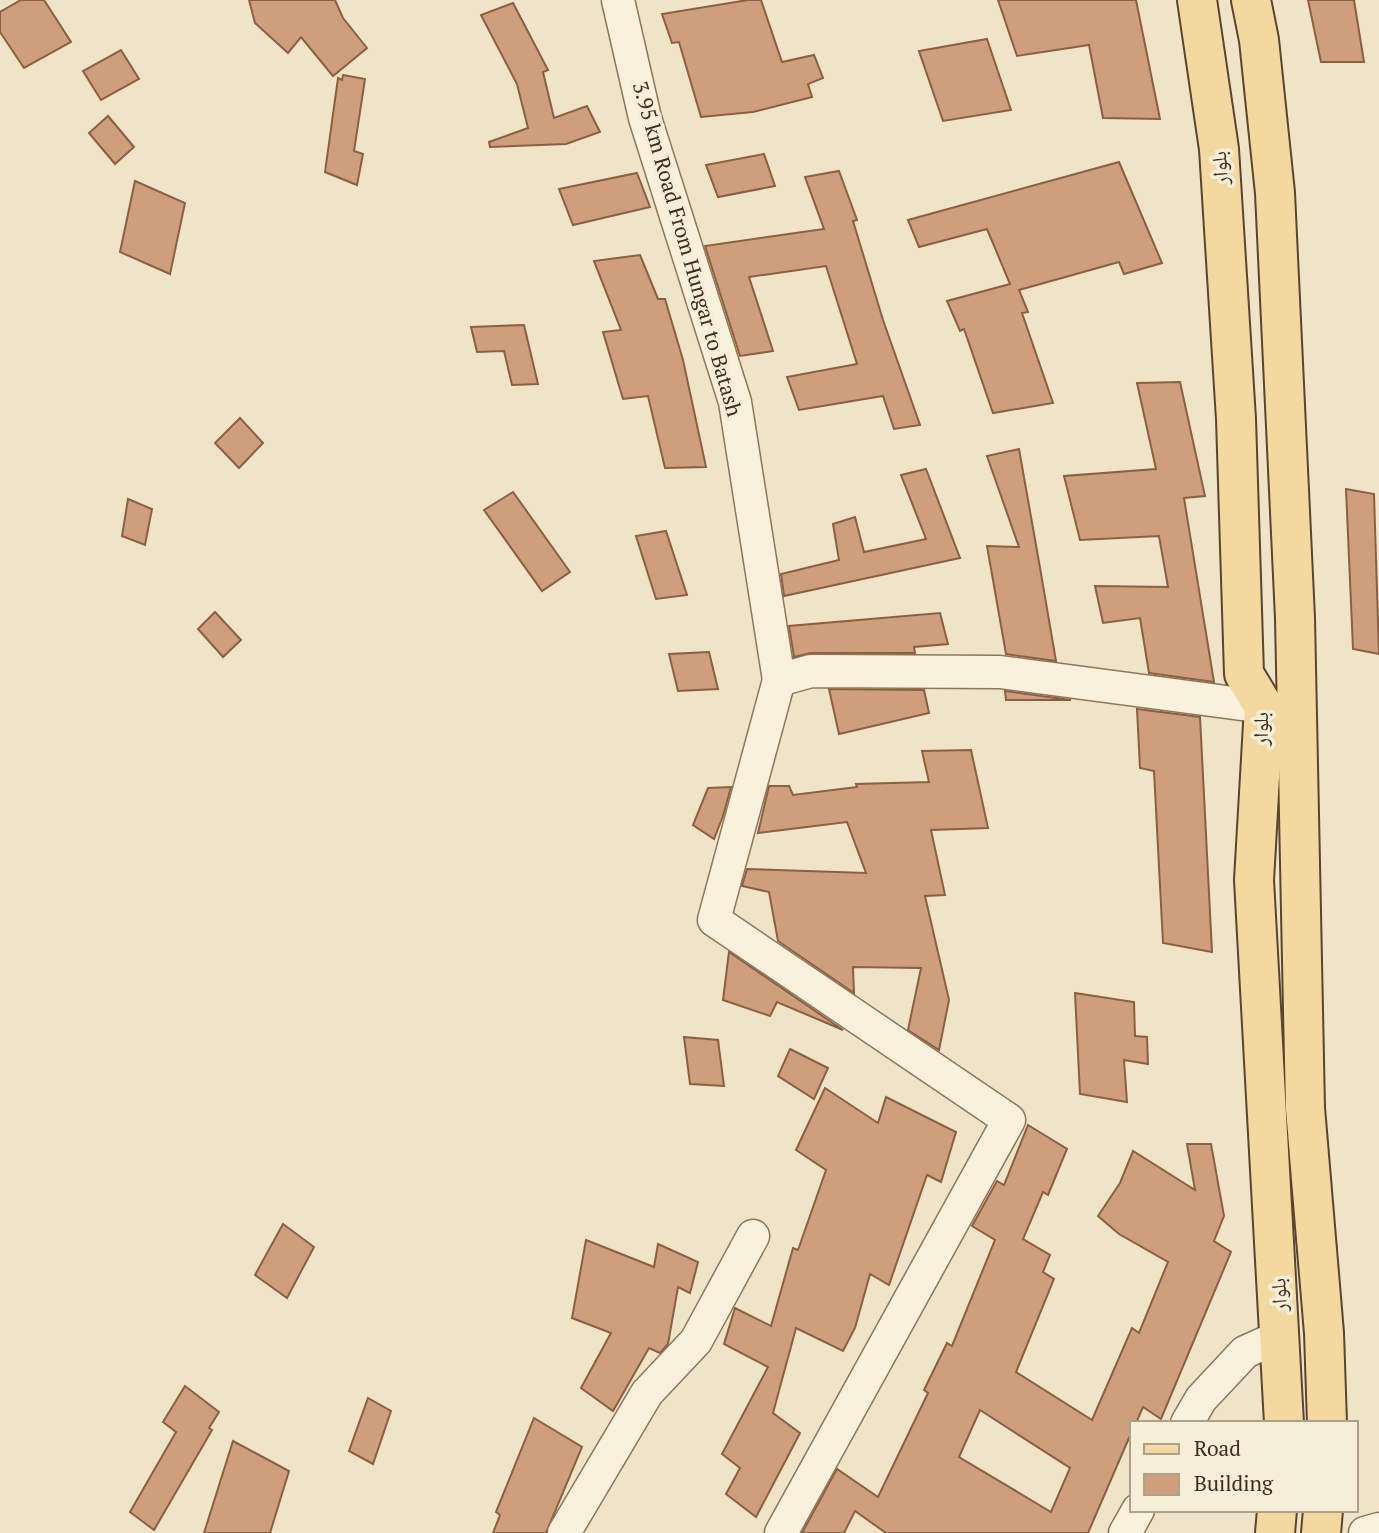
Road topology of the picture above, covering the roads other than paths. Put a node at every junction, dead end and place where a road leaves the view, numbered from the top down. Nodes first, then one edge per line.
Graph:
1 (618, 0) edge
2 (1197, 0) edge
3 (1251, 0) edge
4 (779, 680) junction
5 (1264, 706) junction
6 (1287, 1110) junction
7 (753, 1236) dead end
8 (1281, 1336) junction
9 (1188, 1421) edge
10 (1284, 1421) edge
11 (1327, 1421) edge
12 (1137, 1512) edge
13 (1277, 1512) edge
14 (1323, 1512) edge
15 (1379, 1529) edge
16 (564, 1533) edge
17 (781, 1533) edge
18 (1125, 1533) edge
19 (1275, 1533) edge
20 (1321, 1533) edge
21 (1364, 1533) edge

1 - 4 street, 3.95 km Road From Hungar to Batash
2 - 5 main road, بلوار
3 - 6 main road, بلوار
4 - 5 street
4 - 17 street
5 - 6 main road, بلوار
6 - 8 main road, بلوار
6 - 11 main road, بلوار
7 - 16 street
8 - 9 street
8 - 10 main road, بلوار
12 - 18 street
13 - 19 main road
14 - 20 main road
15 - 21 street

